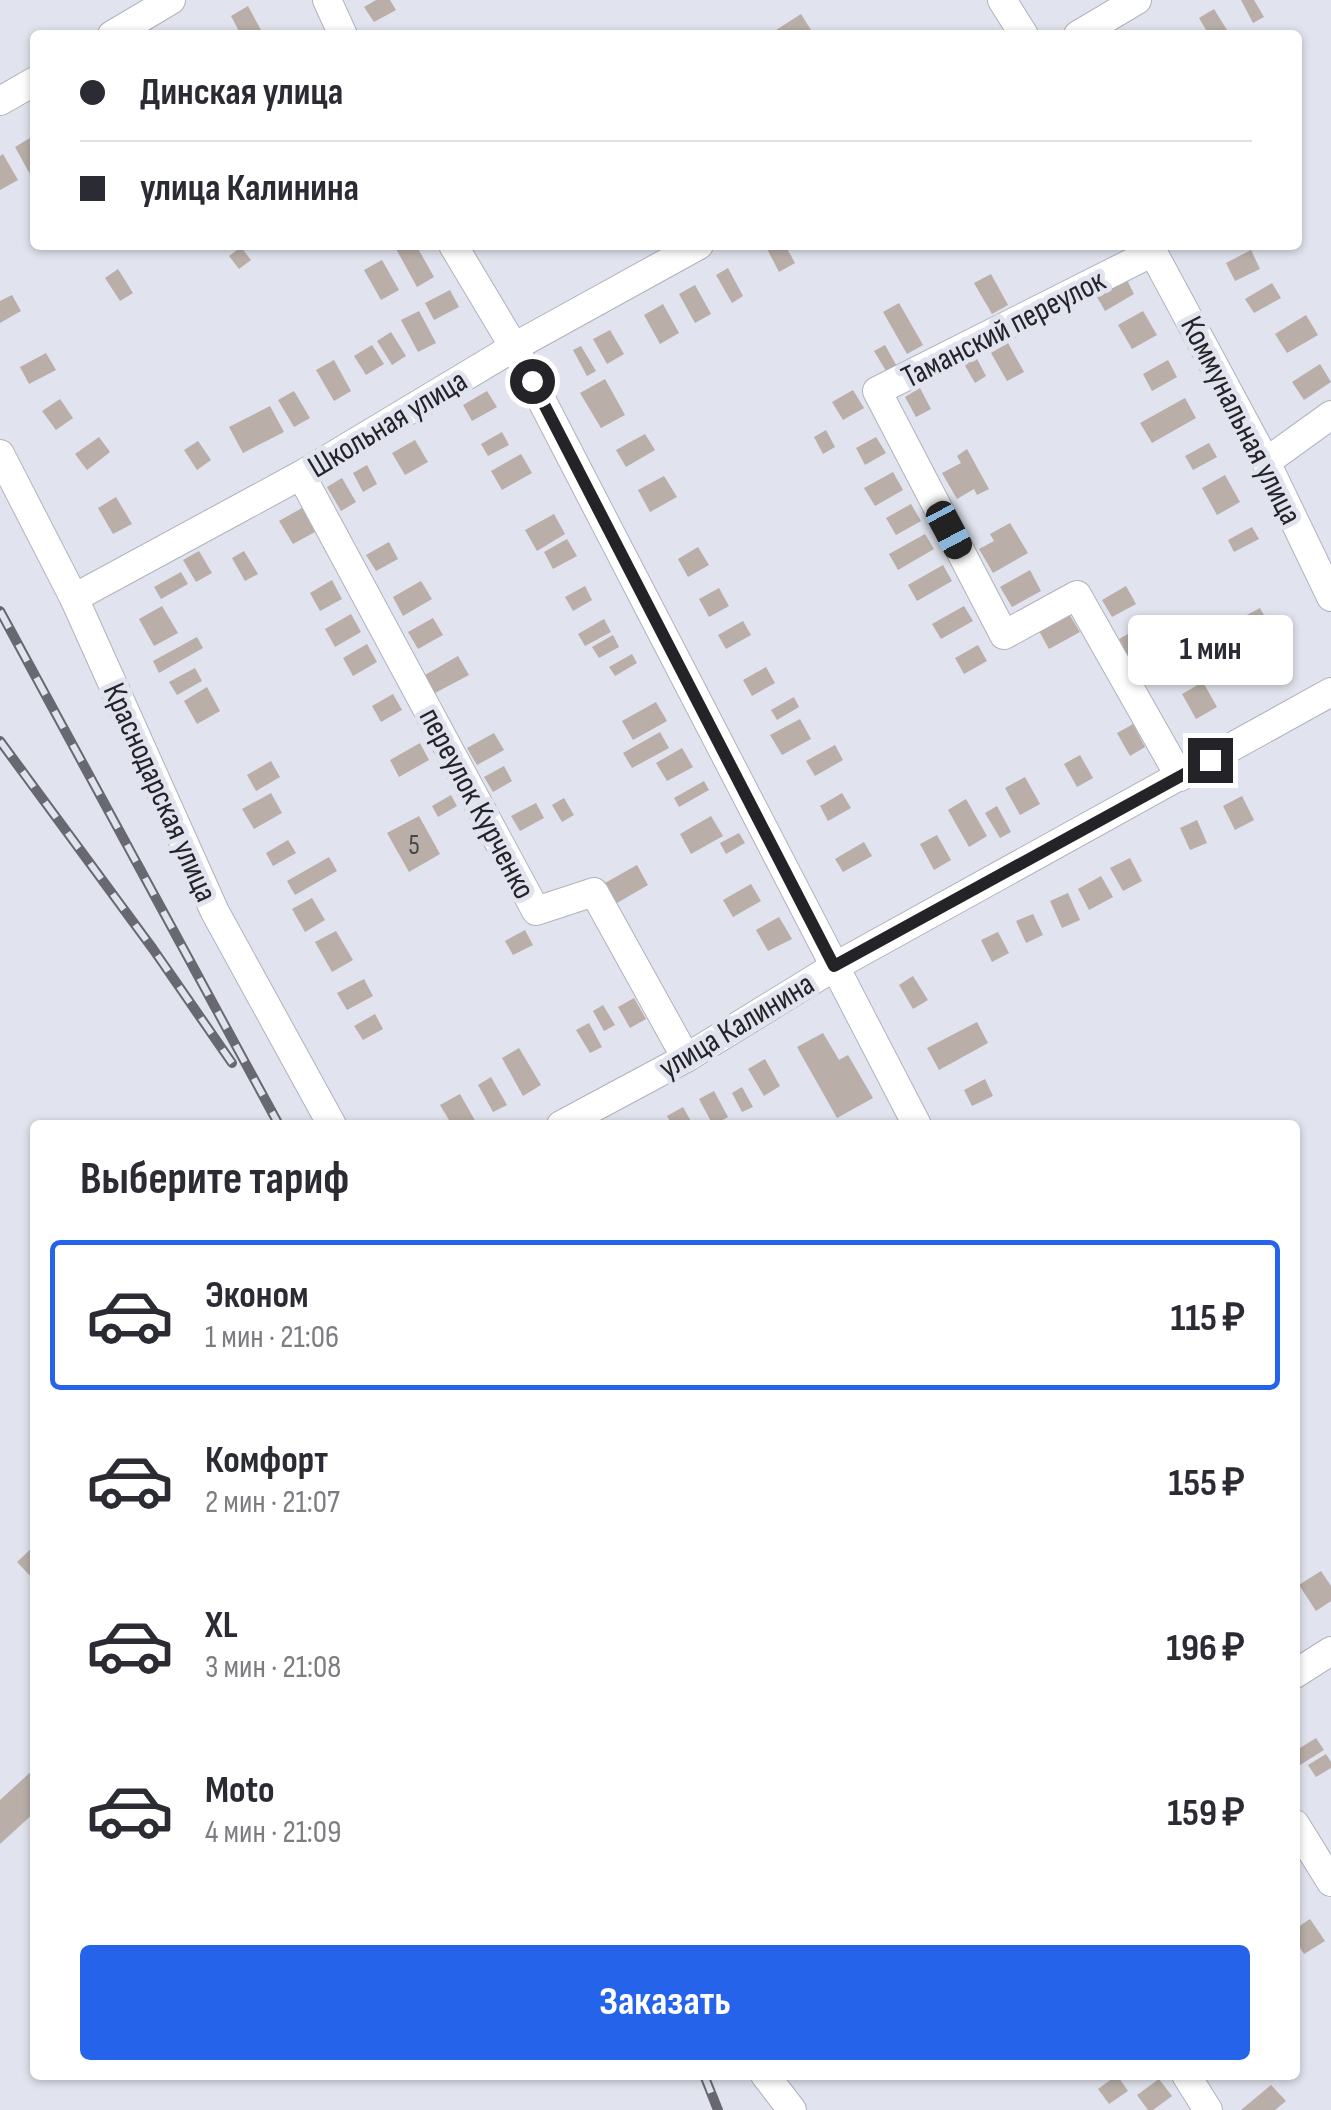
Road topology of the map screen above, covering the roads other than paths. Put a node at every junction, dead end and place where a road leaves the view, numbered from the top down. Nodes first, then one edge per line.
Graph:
1 (171, 0) edge
2 (327, 0) edge
3 (1002, 0) edge
4 (1137, 0) edge
5 (120, 30) edge
6 (341, 30) edge
7 (1021, 30) edge
8 (1086, 30) edge
9 (30, 84) edge
10 (0, 102) edge
11 (457, 250) edge
12 (690, 250) edge
13 (1149, 250) edge
14 (1152, 250) edge
15 (514, 347) junction
16 (1331, 414) edge
17 (0, 454) edge
18 (1266, 462) junction
19 (301, 475) junction
20 (1331, 597) edge
21 (74, 598) junction
22 (1331, 692) edge
23 (1180, 777) junction
24 (834, 966) junction
25 (686, 1058) junction
26 (329, 1120) edge
27 (569, 1120) edge
28 (915, 1120) edge
29 (1331, 1651) edge
30 (1300, 1671) edge
31 (1300, 1832) edge
32 (1331, 1882) edge
33 (770, 2080) edge
34 (1189, 2080) edge
35 (792, 2110) edge
36 (1208, 2110) edge

1 - 5 street
2 - 6 street
3 - 7 street
4 - 8 street
9 - 10 street
11 - 15 street
12 - 15 street, Школьная улица
13 - 23 street, Таманский переулок
14 - 18 street, Коммунальная улица
15 - 19 street, Школьная улица
15 - 24 street
16 - 18 street
17 - 21 street, Краснодарская улица
18 - 20 street, Коммунальная улица
19 - 21 street, Школьная улица
19 - 25 street, переулок Курченко
21 - 26 street, Краснодарская улица
22 - 23 street, улица Калинина
23 - 24 street, улица Калинина
24 - 25 street, улица Калинина
24 - 28 street
25 - 27 street, улица Калинина
29 - 30 street
31 - 32 street
33 - 35 street
34 - 36 street

